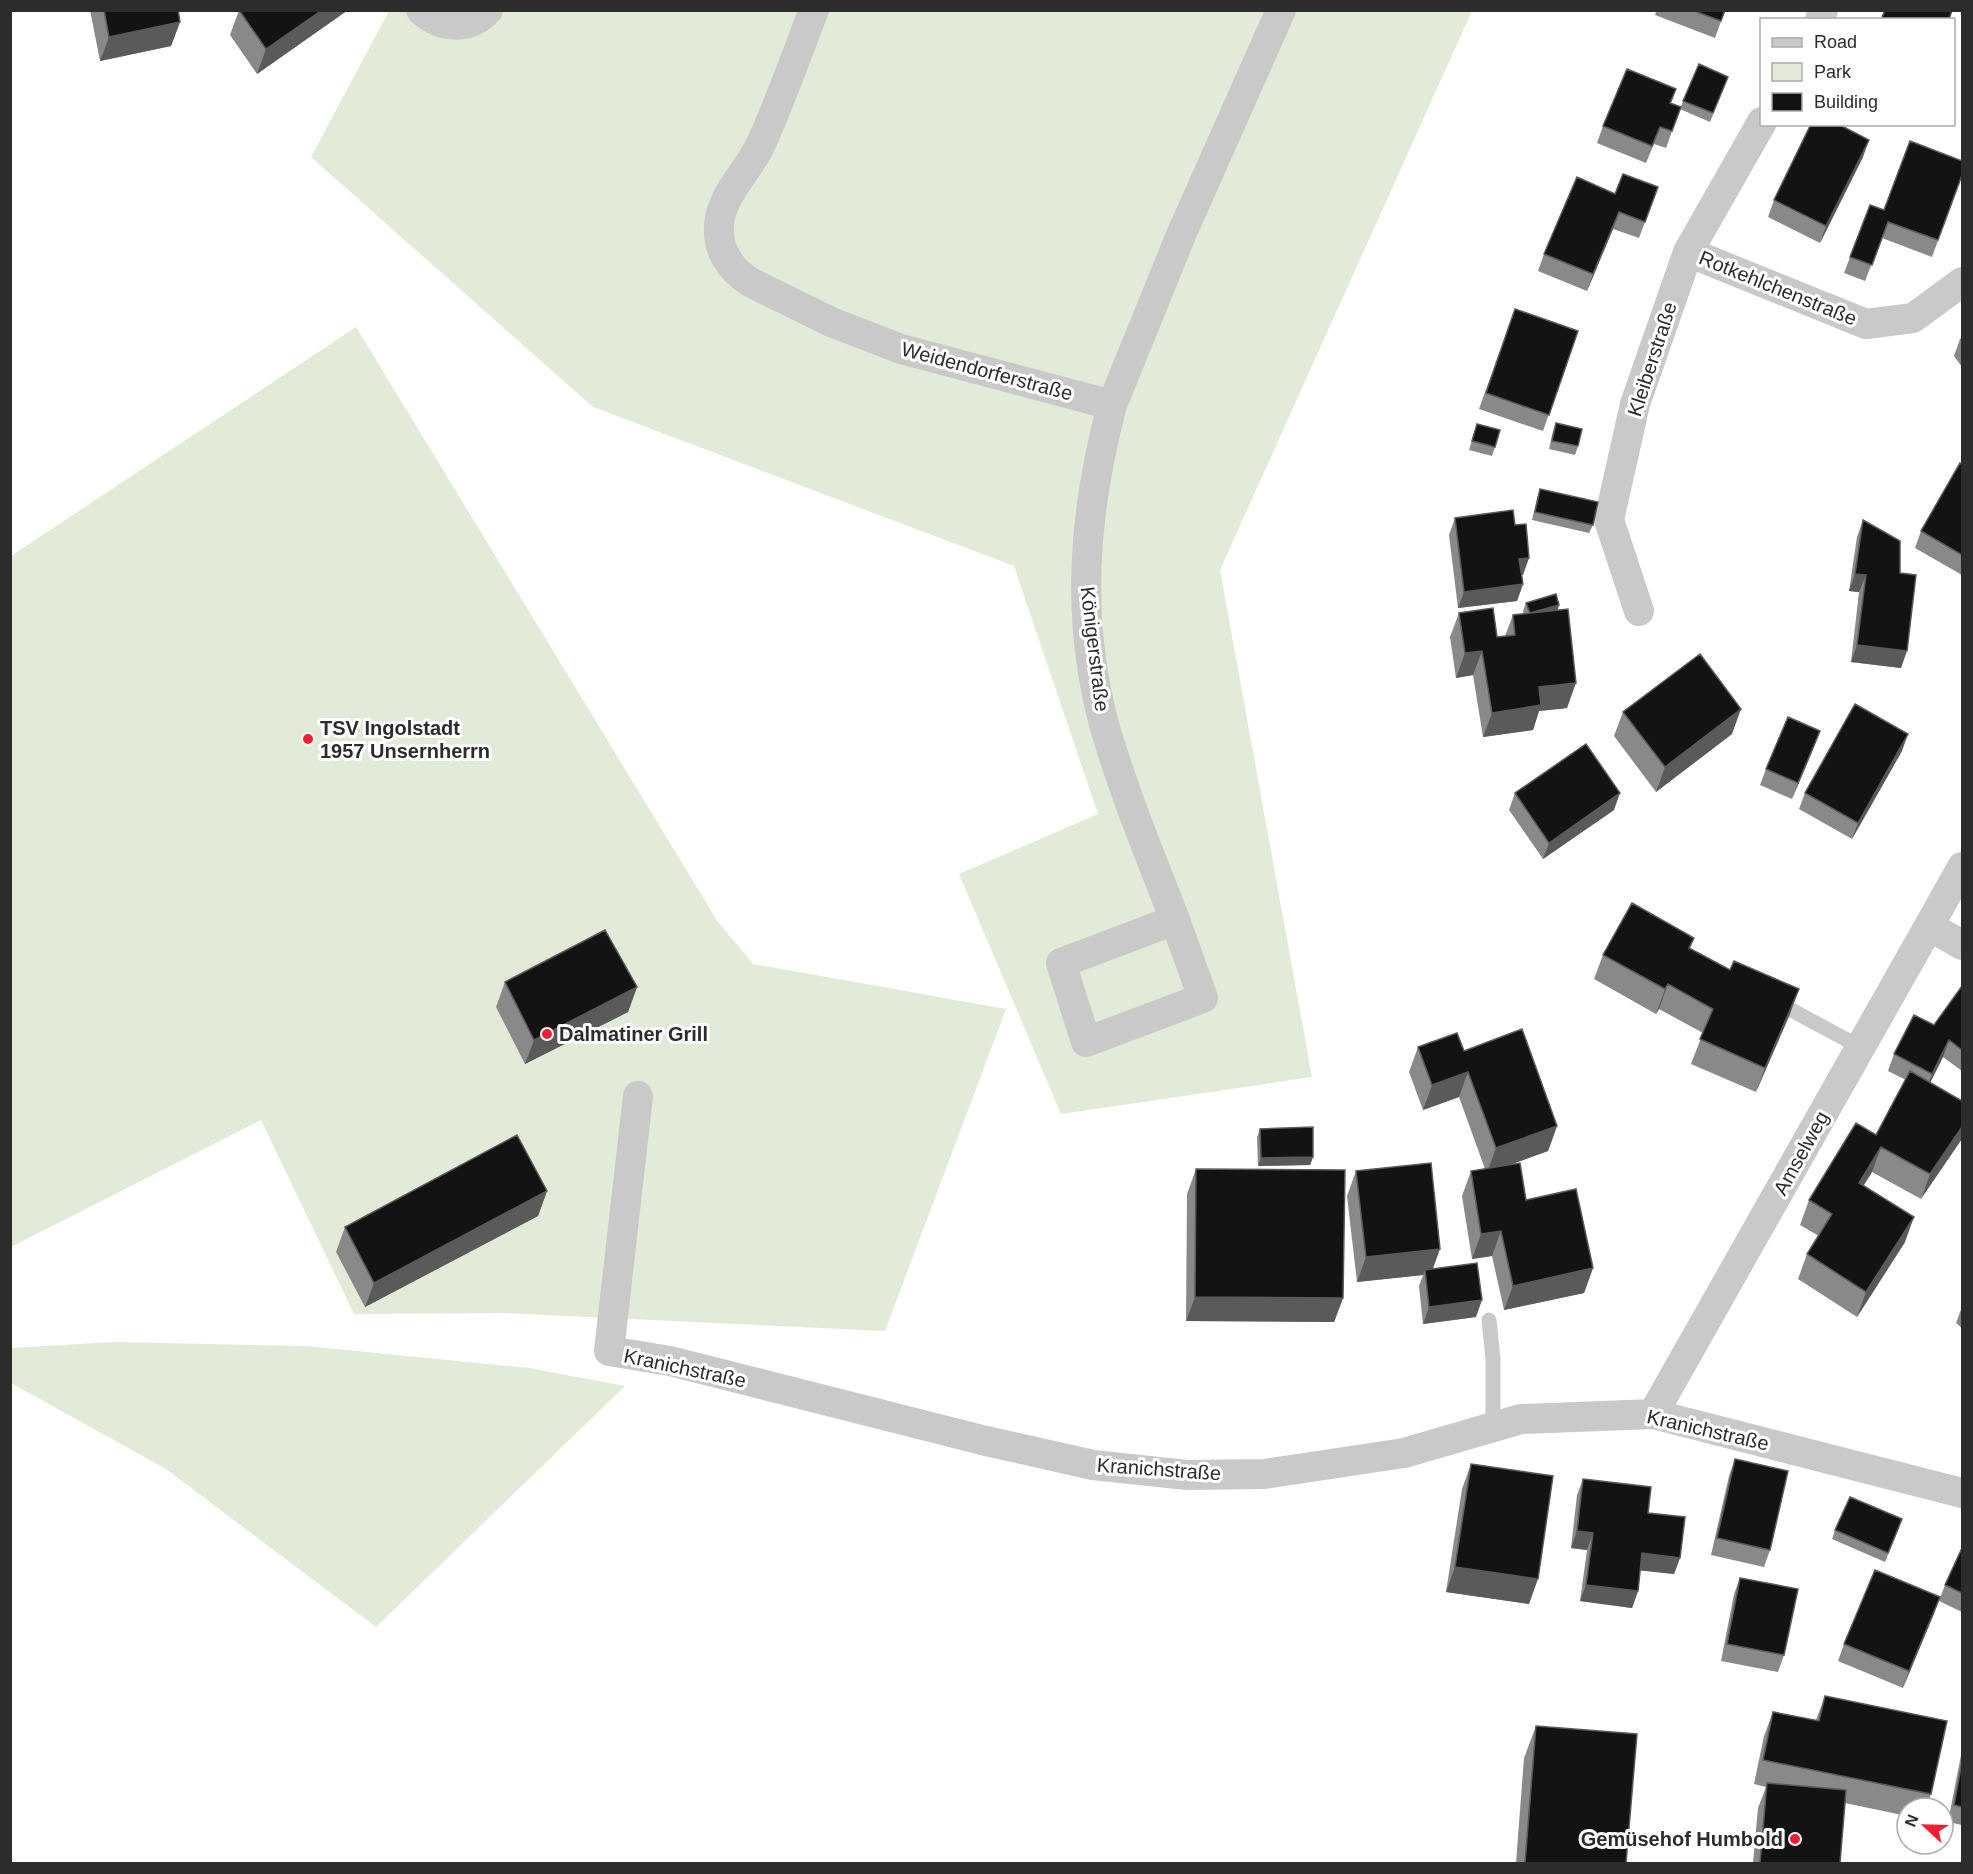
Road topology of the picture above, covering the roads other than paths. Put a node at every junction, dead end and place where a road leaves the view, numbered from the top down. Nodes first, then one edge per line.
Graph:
1 (421, 10) edge
2 (488, 10) edge
3 (814, 10) edge
4 (1281, 10) edge
5 (1760, 124) edge
6 (1688, 252) junction
7 (1962, 282) edge
8 (1112, 405) junction
9 (1639, 611) dead end
10 (1962, 867) edge
11 (1175, 921) junction
12 (1929, 926) junction
13 (1962, 945) edge
14 (1760, 993) edge
15 (1860, 1047) junction
16 (638, 1096) dead end
17 (1489, 1320) dead end
18 (1653, 1414) junction
19 (1493, 1427) junction
20 (1962, 1493) edge

1 - 2 street
3 - 8 street, Weidendorferstraße
4 - 8 street
5 - 6 street, Kleiberstraße
6 - 7 street, Rotkehlchenstraße
6 - 9 street, Kleiberstraße
8 - 11 street, Königerstraße
10 - 12 street, Amselweg
11 - 11 street, Königerstraße
12 - 13 street
12 - 15 street, Amselweg
14 - 15 lane
15 - 18 street, Amselweg
16 - 19 street, Kranichstraße
17 - 19 lane
18 - 19 street, Kranichstraße
18 - 20 street, Kranichstraße

